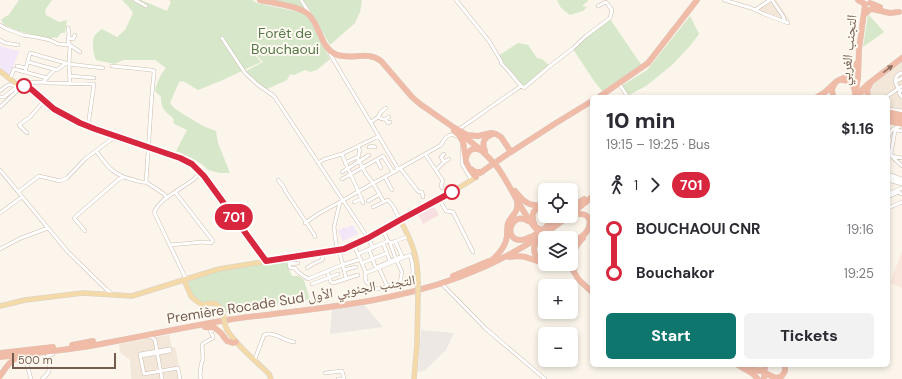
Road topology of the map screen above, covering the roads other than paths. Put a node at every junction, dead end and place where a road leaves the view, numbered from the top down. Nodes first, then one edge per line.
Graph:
1 (134, 0) edge
2 (254, 0) edge
3 (260, 0) edge
4 (297, 0) edge
5 (302, 0) edge
6 (456, 0) edge
7 (699, 0) edge
8 (724, 0) edge
9 (771, 0) edge
10 (304, 4) junction
11 (865, 4) edge
12 (146, 6) dead end
13 (598, 6) dead end
14 (755, 10) junction
15 (901, 12) edge
16 (311, 17) junction
17 (0, 25) edge
18 (68, 28) dead end
19 (75, 35) dead end
20 (68, 38) junction
21 (222, 38) dead end
22 (0, 40) edge
23 (18, 45) dead end
24 (70, 45) junction
25 (78, 46) dead end
26 (80, 52) dead end
27 (859, 53) junction
28 (330, 54) junction
29 (340, 58) junction
30 (902, 58) edge
31 (28, 62) junction
32 (65, 64) junction
33 (69, 64) junction
34 (17, 66) dead end
35 (112, 66) dead end
36 (338, 67) junction
37 (26, 68) junction
38 (103, 68) dead end
39 (54, 70) junction
40 (0, 71) edge
41 (25, 72) junction
42 (902, 74) edge
43 (70, 76) junction
44 (47, 78) junction
45 (94, 78) dead end
46 (10, 79) junction
47 (874, 79) junction
48 (43, 82) junction
49 (70, 84) junction
50 (620, 85) junction
51 (21, 86) junction
52 (521, 86) junction
53 (901, 88) edge
54 (0, 91) edge
55 (603, 95) edge
56 (603, 95) edge
57 (627, 95) edge
58 (820, 95) edge
59 (833, 95) edge
60 (856, 95) edge
61 (857, 95) edge
62 (857, 95) edge
63 (858, 95) edge
64 (868, 95) edge
65 (889, 95) edge
66 (902, 96) edge
67 (0, 97) edge
68 (44, 101) junction
69 (590, 103) edge
70 (590, 103) edge
71 (0, 107) edge
72 (386, 108) dead end
73 (890, 110) edge
74 (890, 111) edge
75 (902, 111) edge
76 (902, 115) edge
77 (890, 116) edge
78 (378, 117) junction
79 (389, 117) dead end
80 (902, 119) edge
81 (386, 120) junction
82 (890, 121) edge
83 (371, 122) junction
84 (390, 122) dead end
85 (890, 122) edge
86 (902, 125) edge
87 (88, 126) junction
88 (454, 128) junction
89 (902, 131) edge
90 (890, 132) edge
91 (27, 133) dead end
92 (115, 136) junction
93 (379, 136) junction
94 (367, 142) junction
95 (358, 146) junction
96 (375, 147) dead end
97 (506, 147) junction
98 (519, 147) junction
99 (149, 148) junction
100 (96, 151) junction
101 (484, 151) junction
102 (510, 153) junction
103 (342, 154) junction
104 (425, 154) junction
105 (444, 154) dead end
106 (369, 155) dead end
107 (890, 155) edge
108 (357, 157) junction
109 (902, 158) edge
110 (449, 159) dead end
111 (377, 160) junction
112 (360, 161) junction
113 (318, 162) junction
114 (444, 162) junction
115 (345, 163) junction
116 (902, 166) edge
117 (499, 167) junction
118 (347, 168) junction
119 (363, 168) junction
120 (382, 168) dead end
121 (397, 169) junction
122 (0, 170) edge
123 (436, 170) junction
124 (201, 172) junction
125 (342, 172) dead end
126 (351, 174) junction
127 (473, 175) junction
128 (124, 177) junction
129 (385, 177) junction
130 (890, 177) edge
131 (342, 179) dead end
132 (278, 180) dead end
133 (890, 180) edge
134 (902, 180) edge
135 (146, 182) junction
136 (373, 183) junction
137 (442, 188) dead end
138 (902, 188) edge
139 (392, 190) dead end
140 (358, 191) junction
141 (515, 191) junction
142 (18, 192) junction
143 (175, 192) junction
144 (380, 194) junction
145 (902, 194) edge
146 (590, 195) edge
147 (890, 195) edge
148 (890, 195) edge
149 (22, 197) junction
150 (375, 197) junction
151 (423, 197) dead end
152 (167, 198) junction
153 (440, 199) junction
154 (516, 199) junction
155 (590, 199) edge
156 (584, 200) junction
157 (368, 201) dead end
158 (341, 202) junction
159 (354, 202) dead end
160 (384, 202) junction
161 (902, 202) edge
162 (578, 203) edge
163 (380, 204) junction
164 (578, 205) edge
165 (538, 206) edge
166 (373, 207) dead end
167 (890, 207) edge
168 (538, 208) edge
169 (578, 209) edge
170 (0, 213) edge
171 (578, 214) edge
172 (400, 220) junction
173 (305, 223) junction
174 (548, 223) edge
175 (553, 223) edge
176 (553, 223) edge
177 (48, 228) junction
178 (383, 230) junction
179 (537, 230) junction
180 (590, 230) edge
181 (85, 231) dead end
182 (409, 236) junction
183 (314, 238) dead end
184 (368, 238) junction
185 (578, 238) edge
186 (396, 241) junction
187 (389, 242) junction
188 (383, 243) junction
189 (170, 245) junction
190 (354, 245) junction
191 (578, 245) edge
192 (398, 246) junction
193 (372, 248) junction
194 (392, 248) junction
195 (0, 249) edge
196 (369, 249) junction
197 (338, 250) junction
198 (400, 251) junction
199 (473, 252) dead end
200 (322, 253) junction
201 (387, 253) junction
202 (358, 254) junction
203 (394, 254) junction
204 (288, 258) junction
205 (538, 258) edge
206 (372, 259) junction
207 (397, 260) junction
208 (492, 260) junction
209 (501, 260) junction
210 (538, 260) edge
211 (266, 261) junction
212 (361, 261) junction
213 (390, 261) junction
214 (309, 262) dead end
215 (298, 263) dead end
216 (289, 264) junction
217 (313, 264) junction
218 (342, 265) junction
219 (356, 267) dead end
220 (307, 268) dead end
221 (379, 268) junction
222 (344, 270) junction
223 (327, 271) junction
224 (574, 271) edge
225 (574, 271) edge
226 (338, 274) dead end
227 (366, 274) junction
228 (358, 275) dead end
229 (329, 277) junction
230 (346, 278) junction
231 (185, 280) junction
232 (400, 283) junction
233 (312, 284) dead end
234 (442, 284) junction
235 (387, 286) junction
236 (104, 287) junction
237 (590, 287) edge
238 (590, 290) edge
239 (104, 294) junction
240 (114, 295) junction
241 (0, 306) edge
242 (220, 321) junction
243 (189, 327) junction
244 (168, 331) junction
245 (219, 331) junction
246 (115, 341) junction
247 (233, 342) junction
248 (294, 342) dead end
249 (61, 350) junction
250 (0, 352) edge
251 (46, 352) junction
252 (158, 352) junction
253 (0, 357) edge
254 (255, 359) junction
255 (26, 361) dead end
256 (741, 367) edge
257 (749, 367) edge
258 (752, 367) edge
259 (784, 367) edge
260 (161, 371) junction
261 (760, 371) junction
262 (325, 373) dead end
263 (0, 376) edge
264 (767, 377) edge
265 (31, 379) edge
266 (42, 379) edge
267 (163, 379) edge
268 (180, 379) edge
269 (201, 379) edge
270 (271, 379) edge
271 (338, 379) edge
272 (344, 379) edge
273 (414, 379) edge
274 (545, 379) edge
275 (758, 379) edge

1 - 12 street
2 - 28 highway
3 - 16 highway
4 - 10 street
5 - 10 street
6 - 52 street
7 - 50 highway
7 - 56 highway
8 - 14 street
9 - 14 street
9 - 14 street
10 - 16 street
11 - 15 highway
11 - 15 highway
11 - 27 highway, التجنب الغربي
11 - 61 highway, التجنب الغربي
13 - 52 street
16 - 88 highway
17 - 24 street
18 - 20 street
19 - 20 street
20 - 24 street
21 - 113 street
22 - 23 street
24 - 25 street
24 - 26 street
24 - 33 street
27 - 58 highway
27 - 62 highway, التجنب الغربي
28 - 29 highway
28 - 36 street
29 - 36 street
29 - 88 highway
47 -> 30 highway
31 - 32 street
31 - 37 street
31 - 39 street
32 - 33 street
32 - 39 street
33 - 38 street
33 - 43 street
34 - 37 street
35 - 99 street
36 - 83 street
37 - 41 street
39 - 44 street
40 - 46 main road
41 - 44 street
41 - 46 street
42 - 53 street
43 - 45 street
43 - 49 street
44 - 48 street
46 - 51 main road
47 - 63 highway
47 - 64 highway
48 - 49 street
48 - 51 street
49 - 87 street
50 - 55 highway
50 - 57 street
51 - 54 street
51 - 67 street
51 - 68 main road
51 - 71 street
52 - 88 street
53 - 65 street
53 - 66 street
59 - 60 highway
68 - 87 main road
68 - 91 street
69 - 98 highway
70 - 102 highway
72 - 78 street
73 - 75 street
74 - 76 highway
77 - 80 highway
78 - 81 street
78 - 83 street
79 - 81 street
80 - 82 highway
81 - 84 street
83 - 93 street
85 - 86 highway
86 - 90 street
87 - 92 main road
88 - 97 highway
88 - 101 highway
88 - 127 highway
89 - 109 street
92 - 99 main road
92 - 100 street
93 - 94 street
93 - 121 street
94 - 95 street
94 - 96 street
95 - 103 street
95 - 108 street
97 - 98 highway
97 - 101 highway
97 - 102 highway
98 - 102 highway
99 - 124 main road
99 - 135 street
100 - 128 street
100 - 142 street
101 - 117 highway, bridge
101 - 127 highway
102 - 127 highway
102 - 127 highway
103 - 113 street
103 - 115 street
104 - 121 street
104 - 123 street
104 - 127 street
105 - 114 street
106 - 112 street
107 - 116 street
108 - 112 street
108 - 115 street
110 - 114 street
111 - 119 street
111 - 120 street
111 - 121 street
112 - 118 street
112 - 119 street
113 - 158 street
114 - 123 street
115 - 118 street
117 - 141 highway
117 - 154 highway
118 - 125 street
118 - 126 street
119 - 126 street
119 - 136 street
121 - 129 street
121 - 151 street
122 - 142 street
123 - 137 street
124 - 143 street
124 - 211 main road
126 - 131 street
126 - 140 street
127 - 153 main road
128 - 135 street
128 - 181 street
129 - 136 street
129 - 139 street
130 - 134 street
132 - 173 street
133 - 134 street
135 - 152 street
136 - 140 street
136 - 144 street
138 - 147 street
140 - 158 street
140 - 159 street
141 - 165 highway
141 - 179 highway
142 - 149 street
143 - 152 street
143 - 189 street
144 - 150 street
144 - 160 street
145 - 148 street
146 - 156 highway
149 - 170 street
149 - 177 street
150 - 157 street
150 - 163 street
152 - 189 street
153 - 172 main road
153 - 199 street
154 - 179 highway
154 - 208 highway
155 - 169 highway, Première Rocade Sud التجنب الجنوبي الأول
156 - 162 highway
156 - 164 highway
158 - 173 street
158 - 184 street
158 - 197 street
160 - 163 street
160 - 172 street
161 - 167 street
163 - 166 street
168 - 179 highway
171 - 185 highway
172 - 178 main road
172 - 182 main road
173 - 183 street
174 - 179 highway
175 - 179 highway, Première Rocade Sud التجنب الجنوبي الأول
176 - 179 highway, Première Rocade Sud التجنب الجنوبي الأول
177 - 195 street
177 - 236 street
178 - 184 main road
178 - 187 street
179 - 205 highway
179 - 208 highway, Première Rocade Sud التجنب الجنوبي الأول
179 - 209 highway, Première Rocade Sud التجنب الجنوبي الأول
180 - 191 highway
182 - 186 street
182 - 273 main road, bridge
184 - 190 main road
184 - 193 street
186 - 187 street
186 - 192 street
187 - 188 street
187 - 194 street
188 - 193 street
188 - 201 street
189 - 231 street
190 - 197 main road
190 - 202 street
192 - 194 street
192 - 198 street
193 - 196 street
194 - 201 street
194 - 203 street
196 - 202 street
196 - 206 street
197 - 200 main road
197 - 218 street
198 - 203 street
198 - 207 street
200 - 204 main road
200 - 217 street
201 - 203 street
201 - 206 street
201 - 213 street
202 - 212 street
203 - 207 street
204 - 211 main road
204 - 216 street
206 - 212 street
206 - 213 street
207 - 213 street
207 - 221 street
207 - 232 street
207 - 232 street
208 - 250 highway, Première Rocade Sud التجنب الجنوبي الأول
209 - 210 highway
209 - 234 highway, Première Rocade Sud التجنب الجنوبي الأول
211 - 231 main road
212 - 218 street
212 - 227 street
214 - 217 street
215 - 216 street
216 - 223 street
217 - 220 street
218 - 222 street
218 - 223 street
219 - 222 street
221 - 227 street
221 - 235 street
222 - 230 street
223 - 229 street
224 - 237 highway
225 - 238 highway
226 - 229 street
227 - 235 street
228 - 230 street
229 - 230 street
229 - 233 street
231 - 240 main road
231 - 247 main road, bridge
232 - 235 street
234 - 242 highway, Première Rocade Sud التجنب الجنوبي الأول
234 - 274 street
236 - 239 street
236 - 240 street
239 - 240 main road
239 - 241 main road
242 - 243 highway, Première Rocade Sud التجنب الجنوبي الأول
242 - 247 highway
243 - 244 highway, Première Rocade Sud التجنب الجنوبي الأول
243 - 245 highway
244 - 246 highway, Première Rocade Sud التجنب الجنوبي الأول
244 - 252 street
245 - 247 highway
245 - 269 street
246 - 249 highway, Première Rocade Sud التجنب الجنوبي الأول
246 - 252 street
247 - 254 main road
248 - 254 street
249 - 251 highway, Première Rocade Sud التجنب الجنوبي الأول
249 - 266 street
251 - 253 highway, Première Rocade Sud التجنب الجنوبي الأول
251 - 263 highway
252 - 260 street
252 - 260 street
254 - 270 main road
255 - 265 street
256 - 275 highway
257 - 261 highway
258 - 261 highway
259 - 264 highway
260 - 267 street
260 - 268 street
261 - 264 highway, bridge
262 - 272 street
271 - 272 street

